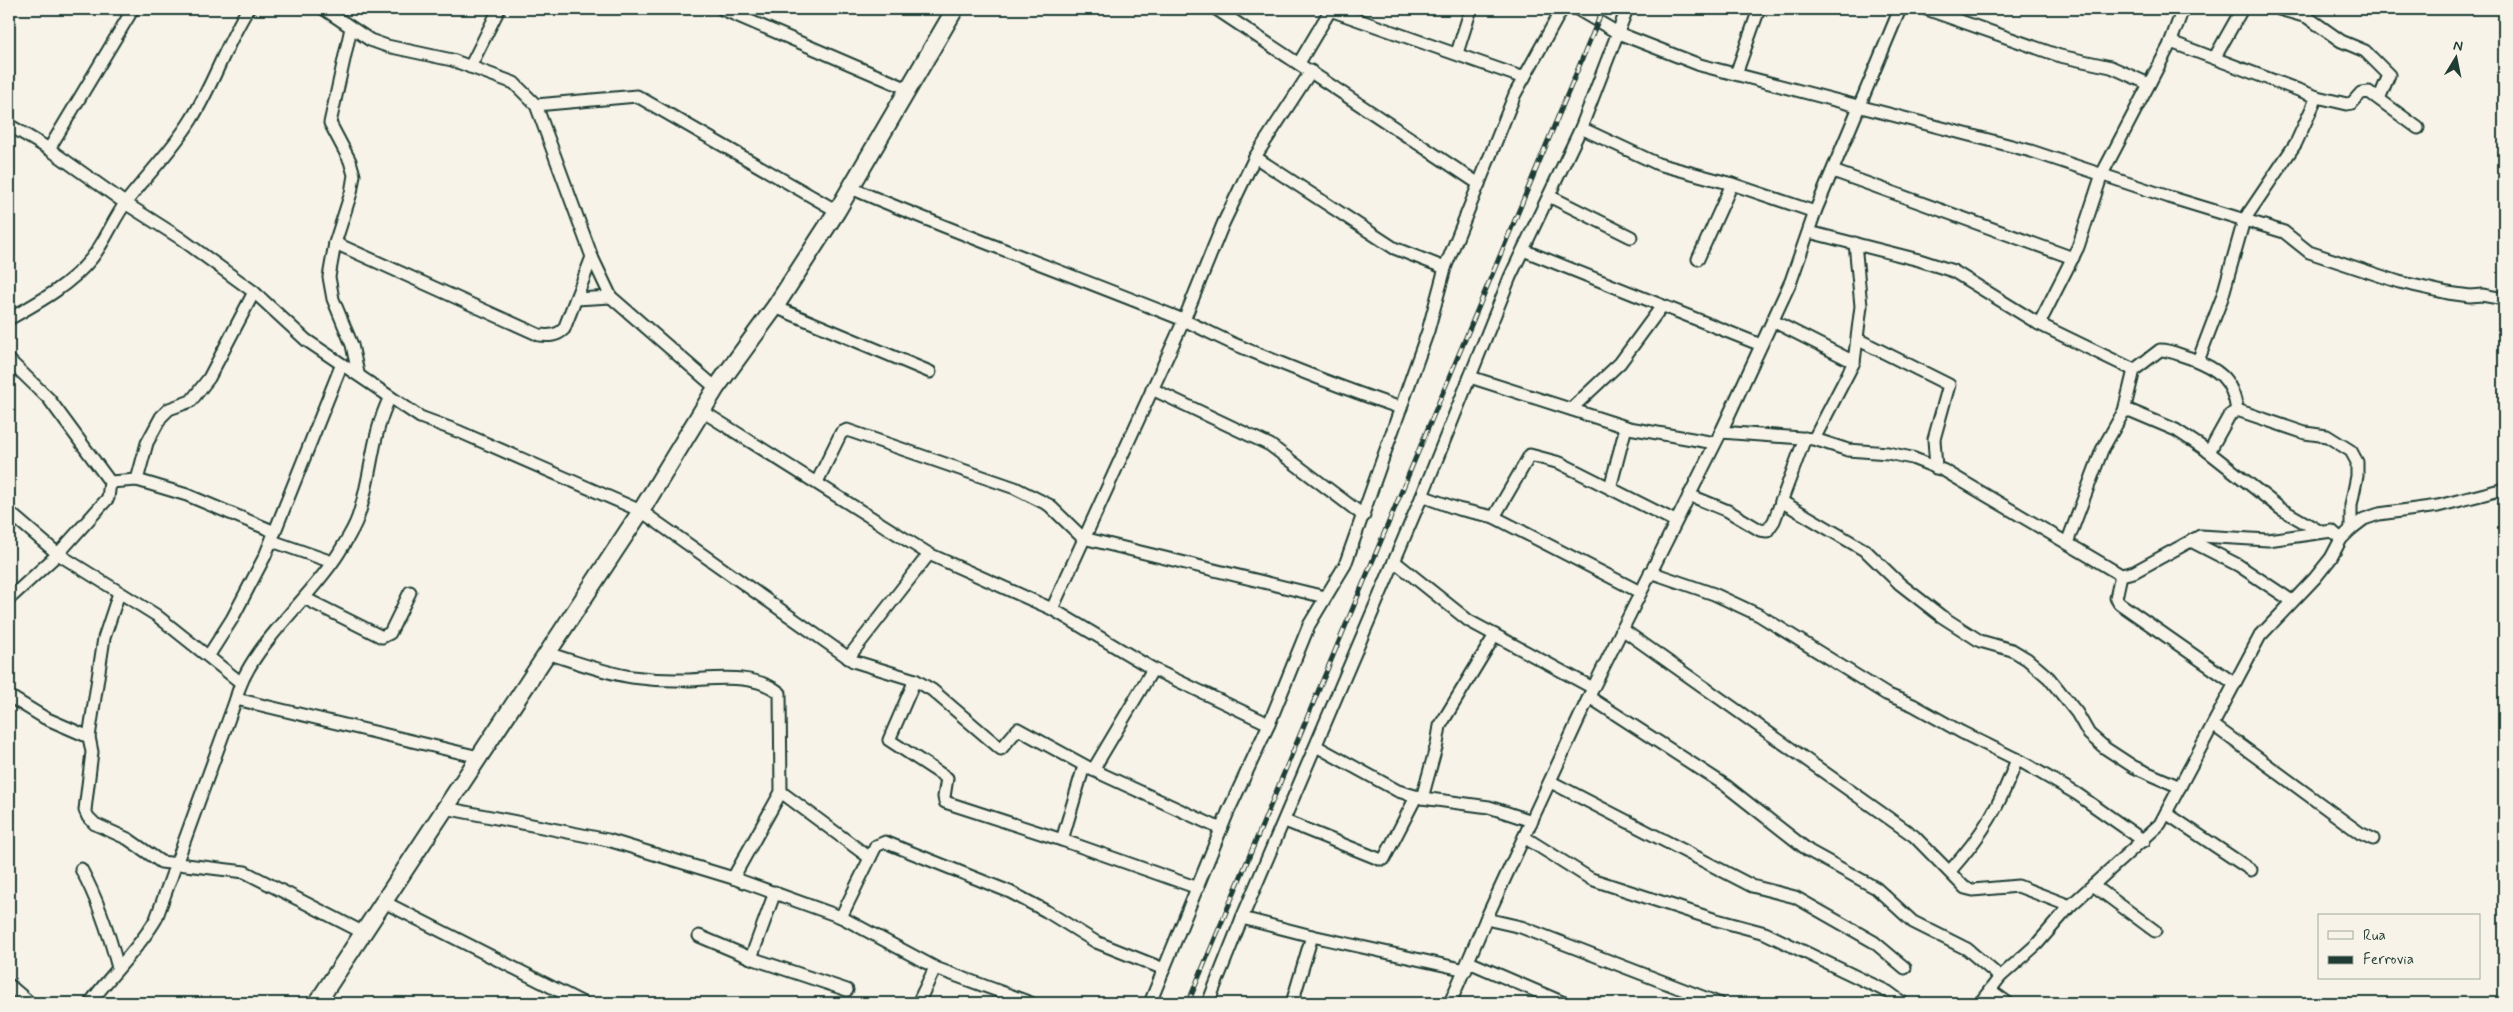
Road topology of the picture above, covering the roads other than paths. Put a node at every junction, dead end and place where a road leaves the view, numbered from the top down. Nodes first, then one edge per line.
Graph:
1 (133, 9) edge
2 (248, 9) edge
3 (324, 9) edge
4 (499, 9) edge
5 (722, 9) edge
6 (955, 9) edge
7 (1216, 9) edge
8 (1330, 9) edge
9 (1471, 9) edge
10 (1562, 9) edge
11 (1577, 9) edge
12 (1627, 9) edge
13 (1900, 9) edge
14 (1926, 9) edge
15 (2183, 9) edge
16 (2242, 9) edge
17 (2279, 9) edge
18 (1758, 12) dead end
19 (351, 28) junction
20 (1618, 33) junction
21 (2171, 42) junction
22 (1457, 53) junction
23 (2215, 57) junction
24 (1298, 63) junction
25 (470, 67) junction
26 (1311, 71) junction
27 (1736, 74) junction
28 (1524, 78) junction
29 (2149, 84) junction
30 (908, 89) junction
31 (2316, 97) junction
32 (2379, 99) junction
33 (536, 105) junction
34 (1860, 108) junction
35 (9, 126) edge
36 (1581, 128) junction
37 (2418, 128) dead end
38 (49, 149) junction
39 (1255, 158) junction
40 (1833, 171) junction
41 (2102, 174) junction
42 (1479, 184) junction
43 (1732, 184) junction
44 (851, 188) junction
45 (1549, 196) junction
46 (125, 203) junction
47 (837, 211) junction
48 (1815, 212) junction
49 (2244, 220) junction
50 (1809, 232) junction
51 (1631, 237) dead end
52 (335, 243) junction
53 (1855, 243) junction
54 (1523, 250) junction
55 (592, 257) junction
56 (2073, 258) junction
57 (1698, 259) dead end
58 (1445, 268) junction
59 (254, 292) junction
60 (611, 297) junction
61 (576, 299) junction
62 (2504, 300) edge
63 (1662, 306) junction
64 (774, 307) junction
65 (9, 319) edge
66 (1184, 320) junction
67 (1772, 321) junction
68 (2039, 324) junction
69 (1856, 339) junction
70 (1761, 346) junction
71 (9, 360) edge
72 (2198, 361) junction
73 (1854, 362) junction
74 (341, 366) junction
75 (2134, 370) junction
76 (930, 372) dead end
77 (358, 373) junction
78 (1470, 377) junction
79 (716, 388) junction
80 (1152, 389) junction
81 (390, 397) junction
82 (1400, 408) junction
83 (1571, 409) junction
84 (2237, 410) junction
85 (702, 411) junction
86 (2124, 412) junction
87 (1626, 427) junction
88 (1721, 432) junction
89 (1809, 438) junction
90 (1715, 443) junction
91 (2208, 452) junction
92 (1936, 468) junction
93 (137, 480) junction
94 (110, 482) junction
95 (817, 482) junction
96 (1610, 488) junction
97 (2504, 489) edge
98 (1690, 495) junction
99 (1422, 496) junction
100 (1781, 501) junction
101 (641, 511) junction
102 (9, 512) edge
103 (1364, 516) junction
104 (1494, 517) junction
105 (1675, 521) junction
106 (2351, 529) junction
107 (2321, 532) junction
108 (273, 536) junction
109 (1083, 538) junction
110 (2341, 539) junction
111 (2191, 541) junction
112 (2067, 543) junction
113 (58, 554) junction
114 (930, 554) junction
115 (332, 562) junction
116 (1394, 562) junction
117 (1650, 572) junction
118 (2121, 575) junction
119 (410, 592) dead end
120 (1640, 592) junction
121 (119, 593) junction
122 (1325, 597) junction
123 (304, 598) junction
124 (9, 599) edge
125 (2292, 601) junction
126 (1052, 609) junction
127 (1622, 628) junction
128 (1495, 635) junction
129 (546, 653) junction
130 (209, 655) junction
131 (848, 658) junction
132 (1153, 669) junction
133 (915, 680) junction
134 (240, 682) junction
135 (2235, 684) junction
136 (1591, 693) junction
137 (9, 696) edge
138 (236, 699) junction
139 (1269, 724) junction
140 (2213, 724) junction
141 (89, 738) junction
142 (1316, 746) junction
143 (478, 756) junction
144 (2017, 760) junction
145 (1089, 768) junction
146 (1551, 782) junction
147 (2180, 787) junction
148 (781, 792) junction
149 (1419, 797) junction
150 (445, 808) junction
151 (2166, 814) junction
152 (1284, 821) junction
153 (1532, 821) junction
154 (1221, 829) junction
155 (1524, 837) junction
156 (2373, 839) dead end
157 (1062, 840) junction
158 (2144, 841) junction
159 (870, 858) junction
160 (174, 865) junction
161 (81, 869) dead end
162 (2250, 870) dead end
163 (1950, 871) junction
164 (733, 878) junction
165 (2093, 885) junction
166 (1198, 888) junction
167 (774, 892) junction
168 (384, 902) junction
169 (2070, 906) junction
170 (841, 917) junction
171 (1242, 918) junction
172 (1486, 919) junction
173 (2155, 931) dead end
174 (364, 933) junction
175 (699, 936) dead end
176 (1312, 936) junction
177 (751, 958) junction
178 (1468, 966) junction
179 (118, 968) junction
180 (935, 968) junction
181 (1905, 968) dead end
182 (1164, 969) junction
183 (2000, 977) junction
184 (9, 985) edge
185 (847, 990) dead end
186 (1990, 990) junction
187 (30, 1003) edge
188 (90, 1003) edge
189 (317, 1003) edge
190 (583, 1003) edge
191 (918, 1003) edge
192 (1031, 1003) edge
193 (1150, 1003) edge
194 (1208, 1003) edge
195 (1292, 1003) edge
196 (1450, 1003) edge
197 (1564, 1003) edge
198 (1718, 1003) edge
199 (1903, 1003) edge
200 (1980, 1003) edge
201 (2008, 1003) edge

1 - 38 street
2 - 46 street
3 - 19 street
4 - 25 street
5 - 30 street
6 - 30 street
7 - 24 street
8 - 22 street
8 - 24 street
9 - 22 street
10 - 28 street
11 - 20 street
12 - 20 street
13 - 34 street
14 - 29 street
15 - 21 street
16 - 23 street
17 - 32 street
18 - 27 street
19 - 25 street
19 - 52 street
20 - 27 street
20 - 36 street
21 - 23 street
21 - 29 street
22 - 28 street
23 - 31 street
24 - 26 street
25 - 33 street
26 - 39 street
26 - 42 street
27 - 34 street
28 - 42 street
29 - 41 street
30 - 44 street
31 - 32 street
31 - 49 street
32 - 37 street
33 - 47 street
33 - 55 street
34 - 40 street
34 - 41 street
35 - 38 street
36 - 43 street
36 - 45 street
38 - 46 street
39 - 58 street
39 - 66 street
40 - 48 street
40 - 56 street
41 - 49 street
41 - 56 street
42 - 58 street
43 - 48 street
43 - 57 street
44 - 47 street
44 - 66 street
45 - 51 street
45 - 54 street
46 - 59 street
46 - 65 street
47 - 64 street
48 - 50 street
49 - 62 street
49 - 72 street
50 - 53 street
50 - 67 street
52 - 61 street
52 - 77 street
53 - 68 street
53 - 69 street
54 - 63 street
54 - 78 street
55 - 60 street
55 - 61 street
56 - 68 street
58 - 82 street
59 - 74 street
59 - 93 street
60 - 61 street
60 - 79 street
63 - 70 street
63 - 83 street
64 - 76 street
64 - 79 street
66 - 80 street
66 - 82 street
67 - 70 street
67 - 73 street
68 - 75 street
69 - 73 street
69 - 92 street
70 - 88 street
71 - 94 street
72 - 75 street
72 - 84 street
73 - 89 street
74 - 77 street
74 - 108 street
75 - 86 street
77 - 81 street
78 - 83 street
78 - 99 street
79 - 85 street
80 - 103 street
80 - 109 street
81 - 101 street
81 - 115 street
82 - 103 street
83 - 87 street
84 - 91 street
84 - 106 street
85 - 95 street
85 - 101 street
86 - 91 street
86 - 112 street
87 - 90 street
87 - 96 street
88 - 89 street
88 - 90 street
89 - 92 street
89 - 100 street
90 - 98 street
91 - 107 street
92 - 112 street
93 - 94 street
93 - 108 street
94 - 113 street
95 - 109 street
95 - 114 street
96 - 104 street
96 - 105 street
97 - 106 street
98 - 100 street
98 - 105 street
99 - 104 street
99 - 116 street
100 - 147 street
101 - 129 street
101 - 131 street
102 - 113 street
103 - 122 street
104 - 120 street
105 - 117 street
106 - 110 street
107 - 110 street
107 - 111 street
108 - 115 street
108 - 130 street
109 - 122 street
109 - 126 street
110 - 125 street
111 - 118 street
111 - 125 street
112 - 118 street
113 - 121 street
113 - 124 street
114 - 126 street
114 - 131 street
115 - 123 street
116 - 128 street
116 - 142 street
117 - 120 street
117 - 144 street
118 - 135 street
119 - 123 street
120 - 127 street
121 - 130 street
121 - 141 street
122 - 139 street
123 - 134 street
125 - 135 street
126 - 132 street
127 - 136 street
127 - 163 street
128 - 136 street
128 - 149 street
129 - 143 street
129 - 148 street
130 - 134 street
131 - 133 street
132 - 139 street
132 - 145 street
133 - 145 street
133 - 157 street
134 - 138 street
135 - 140 street
136 - 146 street
136 - 183 street
137 - 141 street
138 - 143 street
138 - 160 street
139 - 154 street
140 - 147 street
140 - 156 street
141 - 160 street
142 - 149 street
142 - 152 street
143 - 150 street
144 - 158 street
144 - 163 street
145 - 154 street
145 - 157 street
146 - 153 street
146 - 181 street
147 - 151 street
148 - 159 street
148 - 164 street
149 - 152 street
149 - 153 street
150 - 164 street
150 - 168 street
151 - 158 street
151 - 162 street
152 - 171 street
153 - 155 street
154 - 166 street
155 - 172 street
155 - 199 street
157 - 166 street
158 - 165 street
159 - 170 street
159 - 182 street
160 - 174 street
160 - 179 street
161 - 179 street
163 - 169 street
164 - 167 street
165 - 169 street
165 - 173 street
166 - 182 street
167 - 170 street
167 - 177 street
168 - 174 street
168 - 190 street
169 - 183 street
170 - 180 street
171 - 176 street
171 - 194 street
172 - 178 street
172 - 198 street
174 - 189 street
175 - 177 street
176 - 178 street
176 - 195 street
177 - 185 street
178 - 196 street
178 - 197 street
179 - 188 street
180 - 191 street
180 - 192 street
182 - 193 street
183 - 186 street
184 - 187 street
186 - 200 street
186 - 201 street

